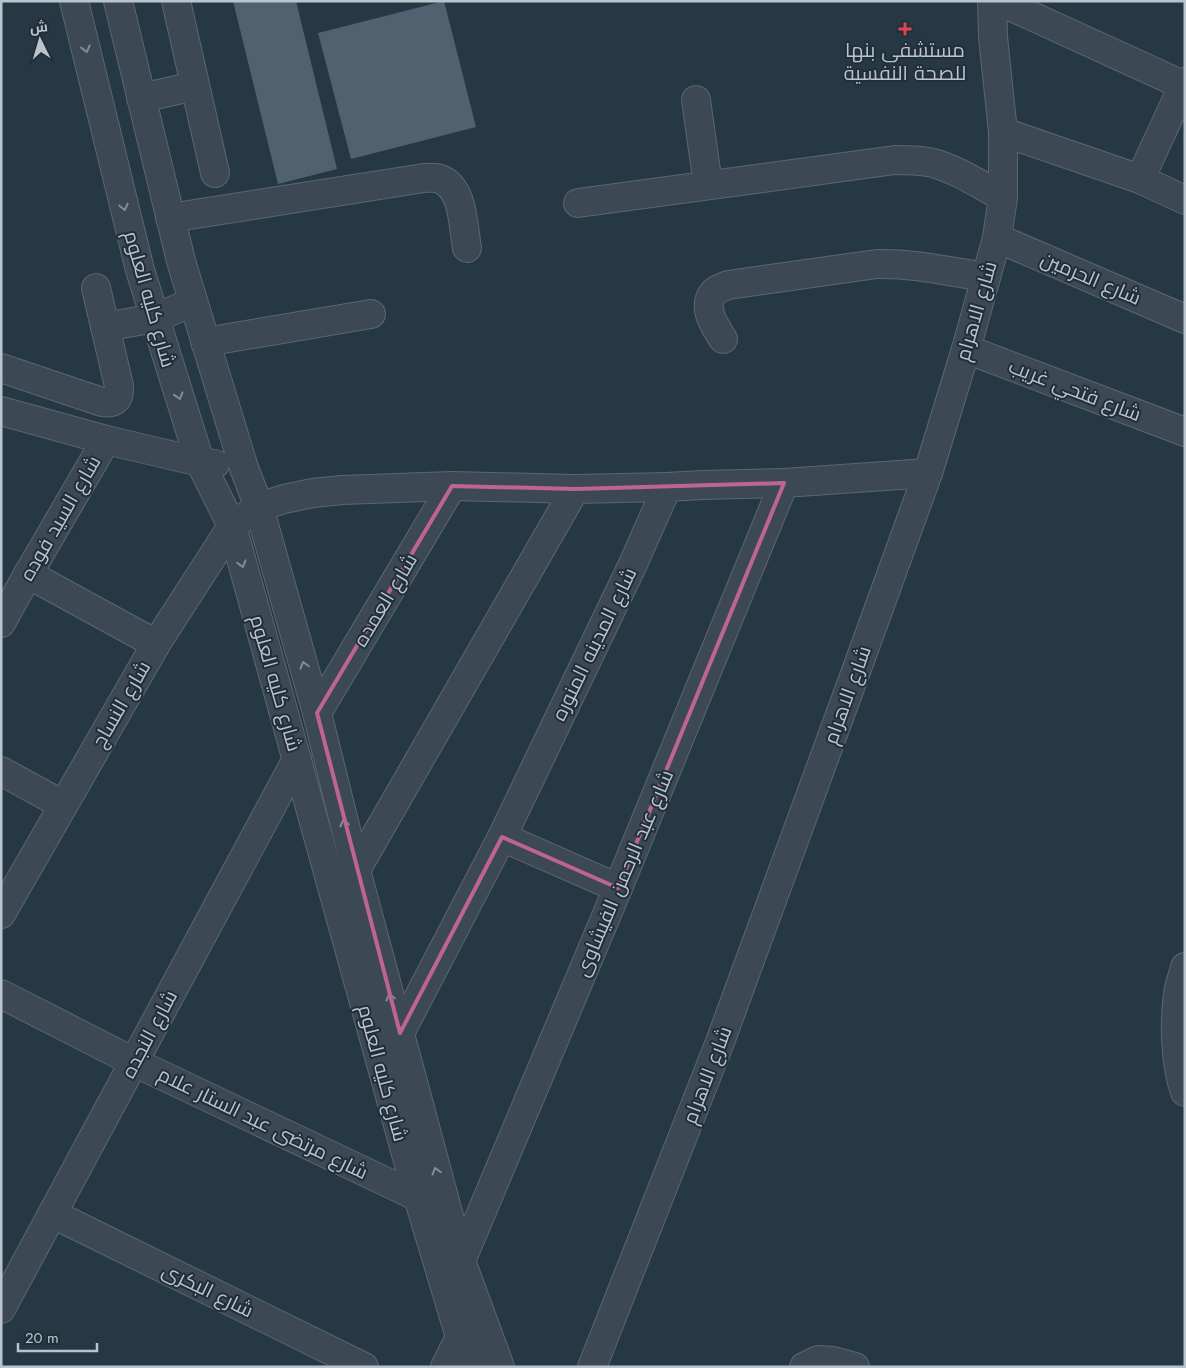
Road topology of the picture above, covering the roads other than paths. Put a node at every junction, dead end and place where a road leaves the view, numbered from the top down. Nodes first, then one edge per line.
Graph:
1 (74, 1) edge
2 (118, 1) edge
3 (176, 1) edge
4 (992, 1) edge
5 (999, 1) edge
6 (1184, 85) edge
7 (195, 86) junction
8 (141, 98) junction
9 (696, 100) dead end
10 (1003, 132) junction
11 (215, 173) dead end
12 (1140, 179) junction
13 (708, 185) junction
14 (1003, 197) junction
15 (1185, 200) edge
16 (578, 203) dead end
17 (170, 218) junction
18 (997, 238) junction
19 (467, 248) dead end
20 (986, 277) junction
21 (96, 288) dead end
22 (193, 302) junction
23 (372, 314) dead end
24 (155, 318) junction
25 (1185, 319) edge
26 (105, 327) junction
27 (723, 339) dead end
28 (206, 342) junction
29 (966, 349) junction
30 (1, 368) edge
31 (1, 411) edge
32 (1185, 432) edge
33 (106, 440) junction
34 (200, 462) junction
35 (244, 468) junction
36 (928, 473) junction
37 (784, 483) junction
38 (452, 486) junction
39 (667, 487) junction
40 (575, 489) junction
41 (259, 507) junction
42 (232, 526) junction
43 (28, 574) junction
44 (1, 623) edge
45 (156, 644) junction
46 (317, 713) junction
47 (297, 759) junction
48 (1, 772) edge
49 (63, 805) junction
50 (502, 836) junction
51 (356, 870) junction
52 (618, 888) junction
53 (1, 914) edge
54 (1185, 967) edge
55 (1, 994) edge
56 (400, 1033) junction
57 (134, 1062) junction
58 (1185, 1092) edge
59 (418, 1197) junction
60 (446, 1206) junction
61 (53, 1214) junction
62 (461, 1262) junction
63 (1, 1309) edge
64 (479, 1311) junction
65 (460, 1337) junction
66 (364, 1367) edge
67 (445, 1367) edge
68 (472, 1367) edge
69 (500, 1367) edge
70 (592, 1367) edge
71 (804, 1367) edge
72 (855, 1367) edge

1 -> 24 street, شارع كليه العلوم
2 - 8 street, شارع كليه العلوم
3 - 7 street
4 - 10 street, شارع الاهرام
5 - 6 street
6 - 12 street
7 - 8 street
7 - 11 street
8 - 17 street, شارع كليه العلوم
9 - 13 street
10 - 12 street
10 - 14 street, شارع الاهرام
12 - 15 street
13 - 14 street
13 - 16 street
14 - 18 street, شارع الاهرام
17 - 19 street
17 - 22 street, شارع كليه العلوم
18 - 20 street, شارع الاهرام
18 - 25 street, شارع الحرمين
20 - 27 street
20 - 29 street, شارع الاهرام
21 - 26 street
22 - 24 street
22 - 28 street, شارع كليه العلوم
23 - 28 street
24 - 26 street
24 -> 34 street, شارع كليه العلوم
26 - 30 street
28 - 35 street, شارع كليه العلوم
29 - 32 street, شارع فتحي غريب
29 - 36 street, شارع الاهرام
31 - 33 street
33 - 34 street
33 - 43 street, شارع السيد فوده
34 - 35 street
34 - 42 street, شارع كليه العلوم
35 - 41 street, شارع كليه العلوم
36 - 37 street
36 - 70 street, شارع الاهرام
37 - 39 street
37 - 52 street, شارع عبد الرحمن الفيشاوى
38 - 40 street, شارع النساج
38 - 41 street, شارع النساج
38 - 46 street, شارع العمده
39 - 40 street, شارع النساج
39 - 50 street, شارع المدينه المنوره
40 - 51 street
41 - 42 street, شارع النساج
46 -> 41 street, شارع كليه العلوم
42 - 45 street, شارع النساج
42 -> 47 street, شارع كليه العلوم
43 - 44 street, شارع السيد فوده
43 - 45 street
45 - 49 street, شارع النساج
51 -> 46 street, شارع كليه العلوم
47 - 57 street, شارع النجده
47 - 59 street, شارع كليه العلوم
48 - 49 street
49 - 53 street, شارع النساج
50 - 52 street
50 - 56 street, شارع المدينه المنوره
56 -> 51 street, شارع كليه العلوم
52 - 62 street, شارع عبد الرحمن الفيشاوى
54 - 58 street
55 - 57 street, شارع مرتضى عبد الستار علام
60 -> 56 street, شارع كليه العلوم
57 - 59 street, شارع مرتضى عبد الستار علام
57 - 61 street, شارع النجده
59 - 60 street, شارع مرتضى عبد الستار علام
59 - 65 street, شارع كليه العلوم
60 - 62 street, شارع كليه العلوم
61 - 63 street, شارع النجده
61 - 66 street, شارع البكرى
62 - 64 street, شارع كليه العلوم
64 - 65 street
64 - 69 street, شارع كليه العلوم
65 - 67 street
65 - 68 street, شارع كليه العلوم
71 - 72 street

